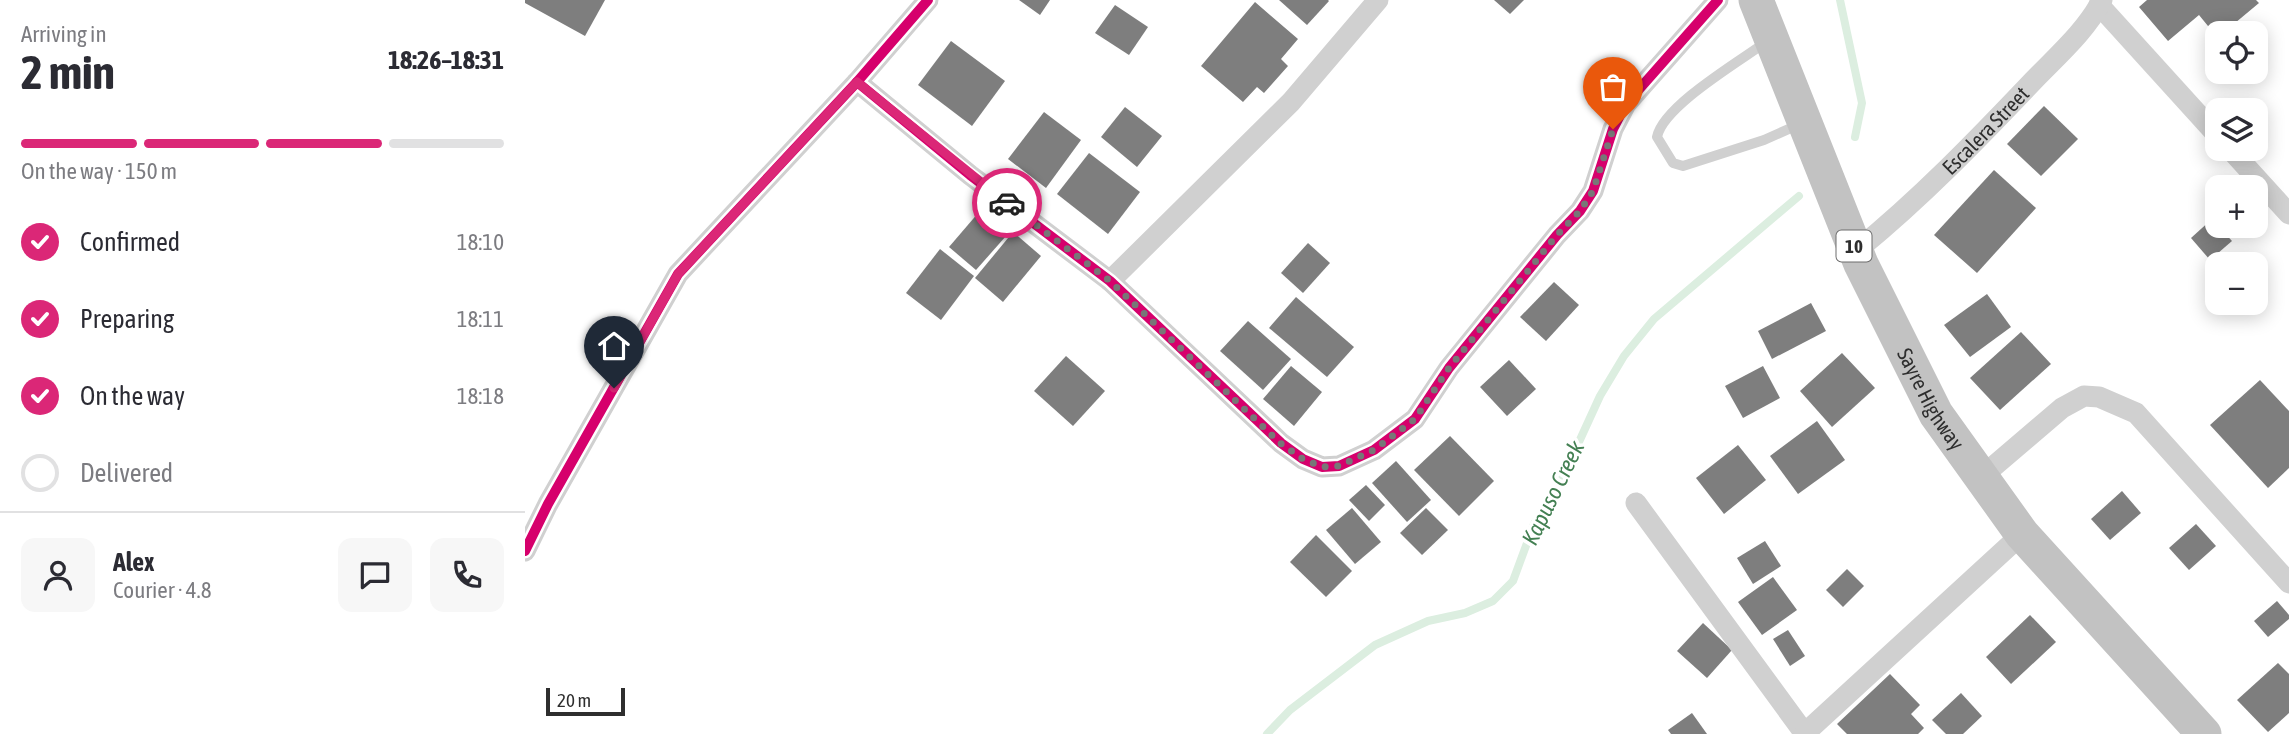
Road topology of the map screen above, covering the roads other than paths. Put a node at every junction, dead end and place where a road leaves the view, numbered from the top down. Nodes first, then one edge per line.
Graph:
1 (928, 0) edge
2 (1378, 0) edge
3 (1718, 0) edge
4 (1756, 0) edge
5 (2100, 3) edge
6 (1771, 38) junction
7 (857, 82) junction
8 (2205, 121) edge
9 (1805, 122) junction
10 (2241, 161) edge
11 (2289, 214) edge
12 (1856, 251) junction
13 (1110, 281) junction
14 (1980, 478) junction
15 (1636, 503) dead end
16 (2022, 534) junction
17 (525, 551) edge
18 (2289, 583) edge
19 (1805, 734) edge
20 (2204, 734) edge

1 - 7 street
2 - 13 street
3 - 13 street
4 - 6 highway, Sayre Highway / 10
5 - 8 street
5 - 12 street, Escalera Street
6 - 9 highway, Sayre Highway / 10
6 - 9 lane
7 - 13 street
7 - 17 street
9 - 12 highway, Sayre Highway / 10
10 - 11 street
12 - 14 highway, Sayre Highway / 10
14 - 16 highway, Sayre Highway / 10
14 - 18 street
15 - 19 street
16 - 19 street
16 - 20 highway, Sayre Highway / 10

